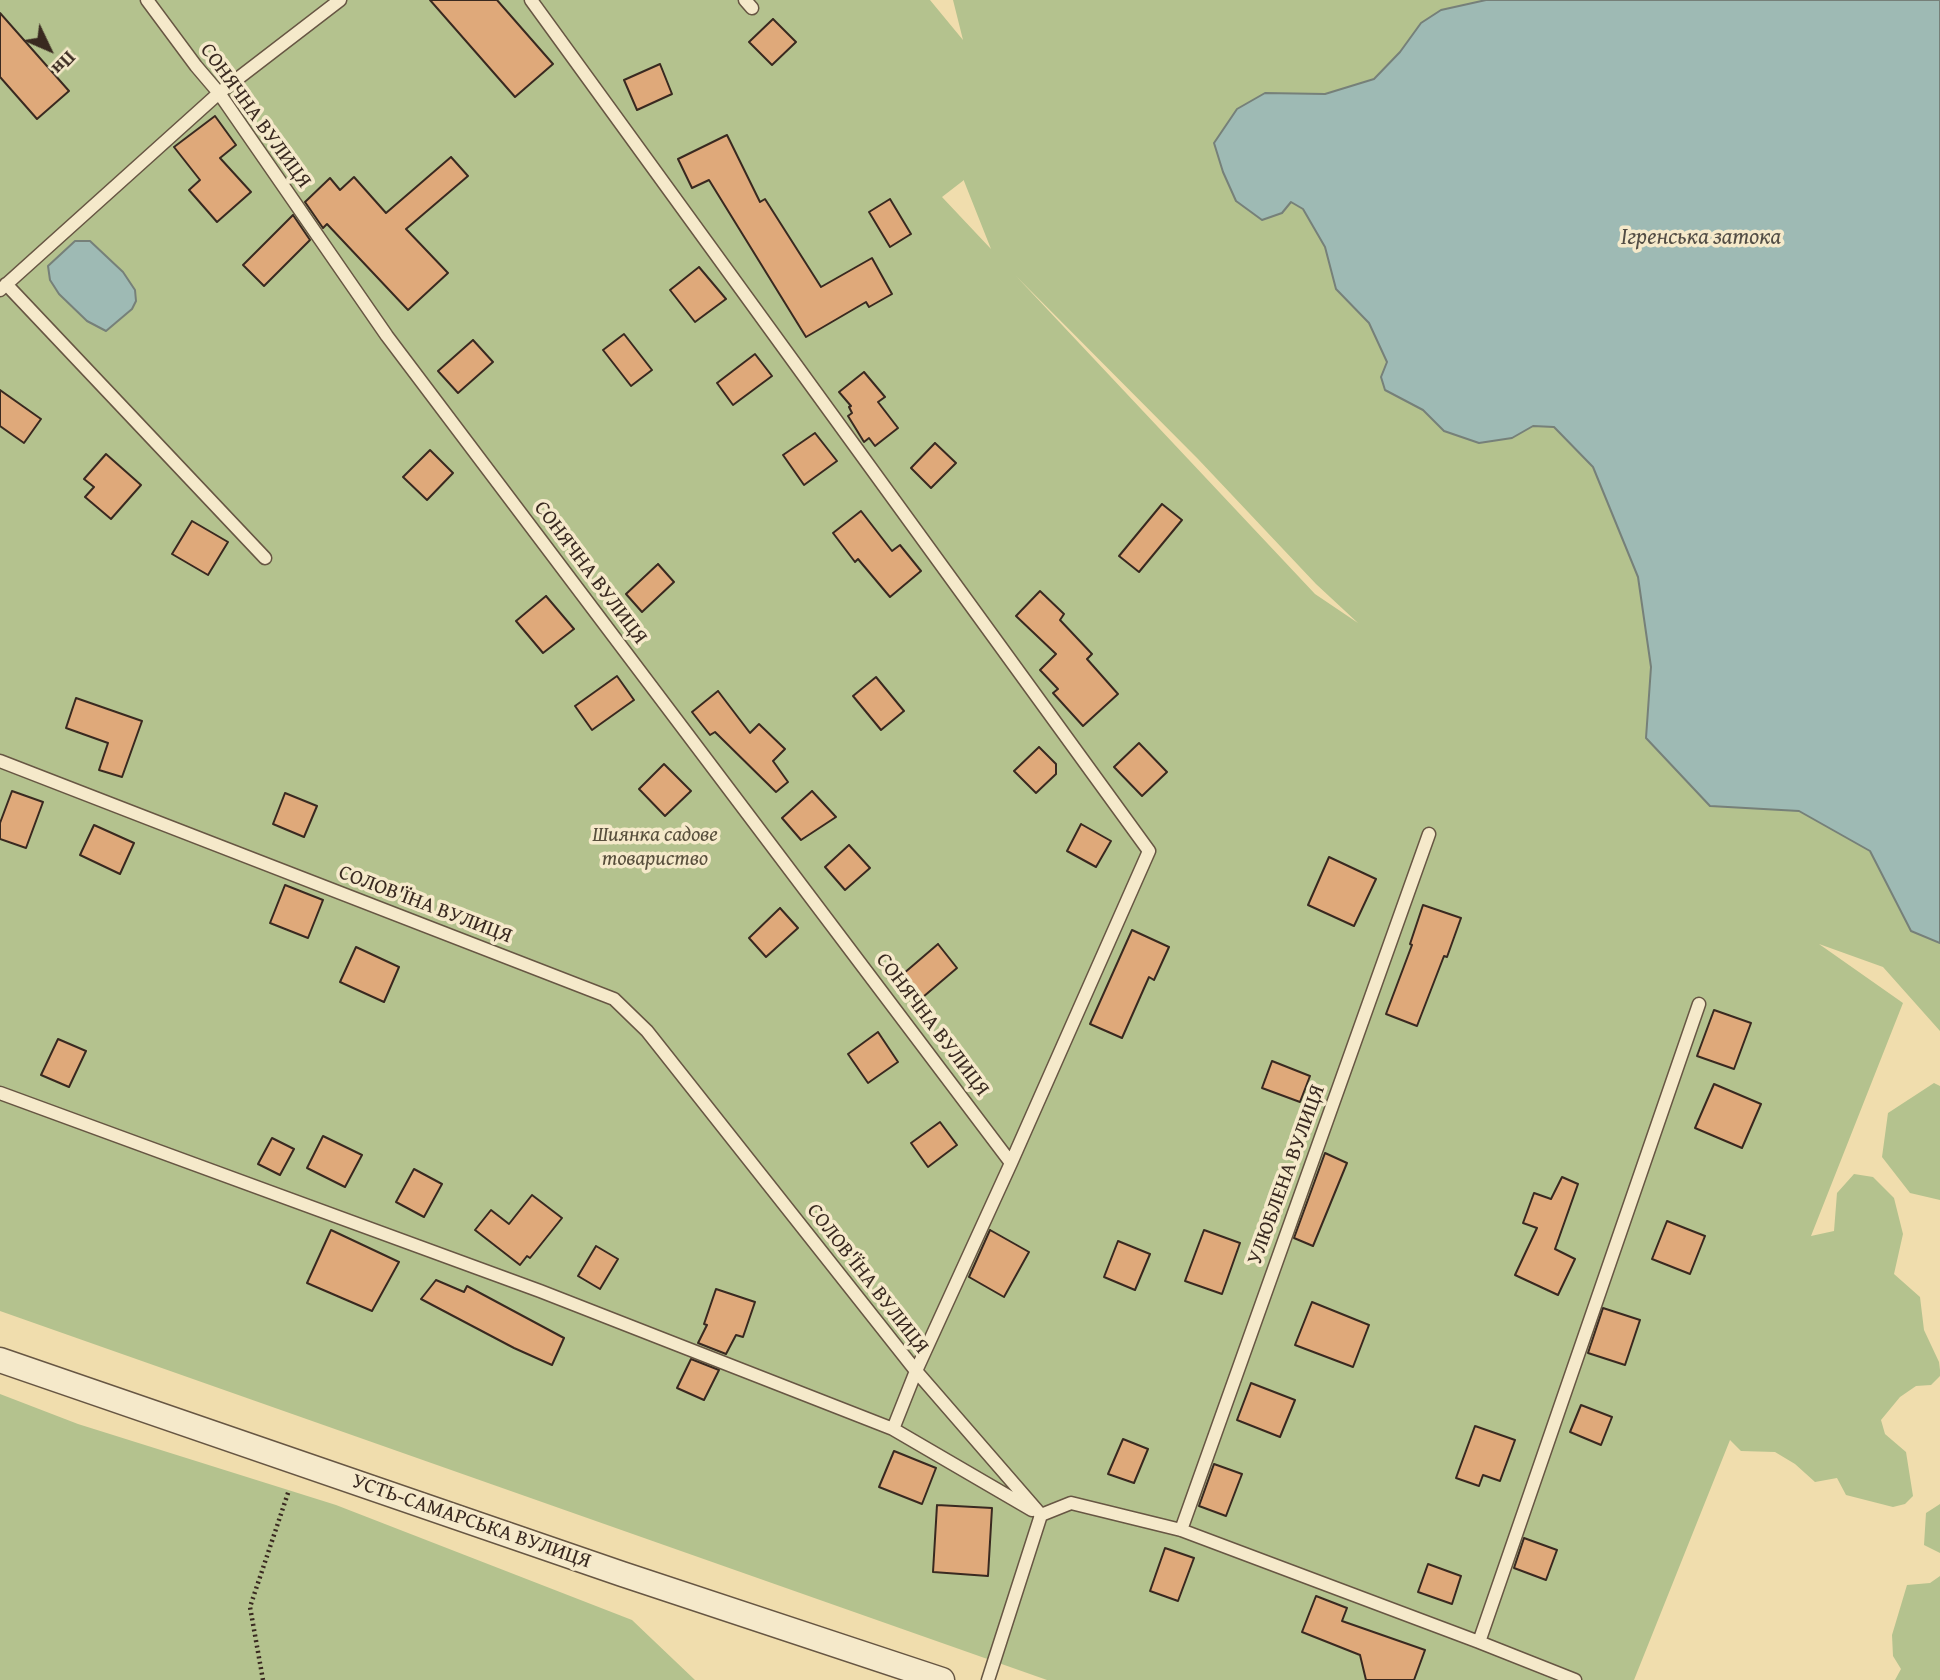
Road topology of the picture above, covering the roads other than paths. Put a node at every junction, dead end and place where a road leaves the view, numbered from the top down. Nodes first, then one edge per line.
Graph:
1 (147, 0) edge
2 (340, 0) edge
3 (531, 0) edge
4 (219, 93) junction
5 (3, 287) edge
6 (265, 558) dead end
7 (0, 761) edge
8 (1429, 834) dead end
9 (1699, 1004) dead end
10 (0, 1093) edge
11 (1012, 1163) junction
12 (0, 1360) edge
13 (916, 1371) junction
14 (894, 1430) junction
15 (1041, 1515) junction
16 (1181, 1530) junction
17 (1479, 1642) junction
18 (942, 1680) edge
19 (988, 1680) edge
20 (1575, 1680) edge

1 - 4 lane, СОНЯЧНА ВУЛИЦЯ
2 - 4 lane
3 - 11 lane
4 - 5 lane
4 - 11 lane, СОНЯЧНА ВУЛИЦЯ
5 - 6 lane
7 - 13 lane, СОЛОВ'ЇНА ВУЛИЦЯ
8 - 16 lane, УЛЮБЛЕНА ВУЛИЦЯ
9 - 17 lane
10 - 14 lane
11 - 13 lane
12 - 18 street, УСТЬ-САМАРСЬКА ВУЛИЦЯ
13 - 14 lane, СОЛОВ'ЇНА ВУЛИЦЯ
13 - 15 lane
14 - 15 lane
15 - 16 lane
15 - 19 lane
16 - 17 lane
17 - 20 lane

